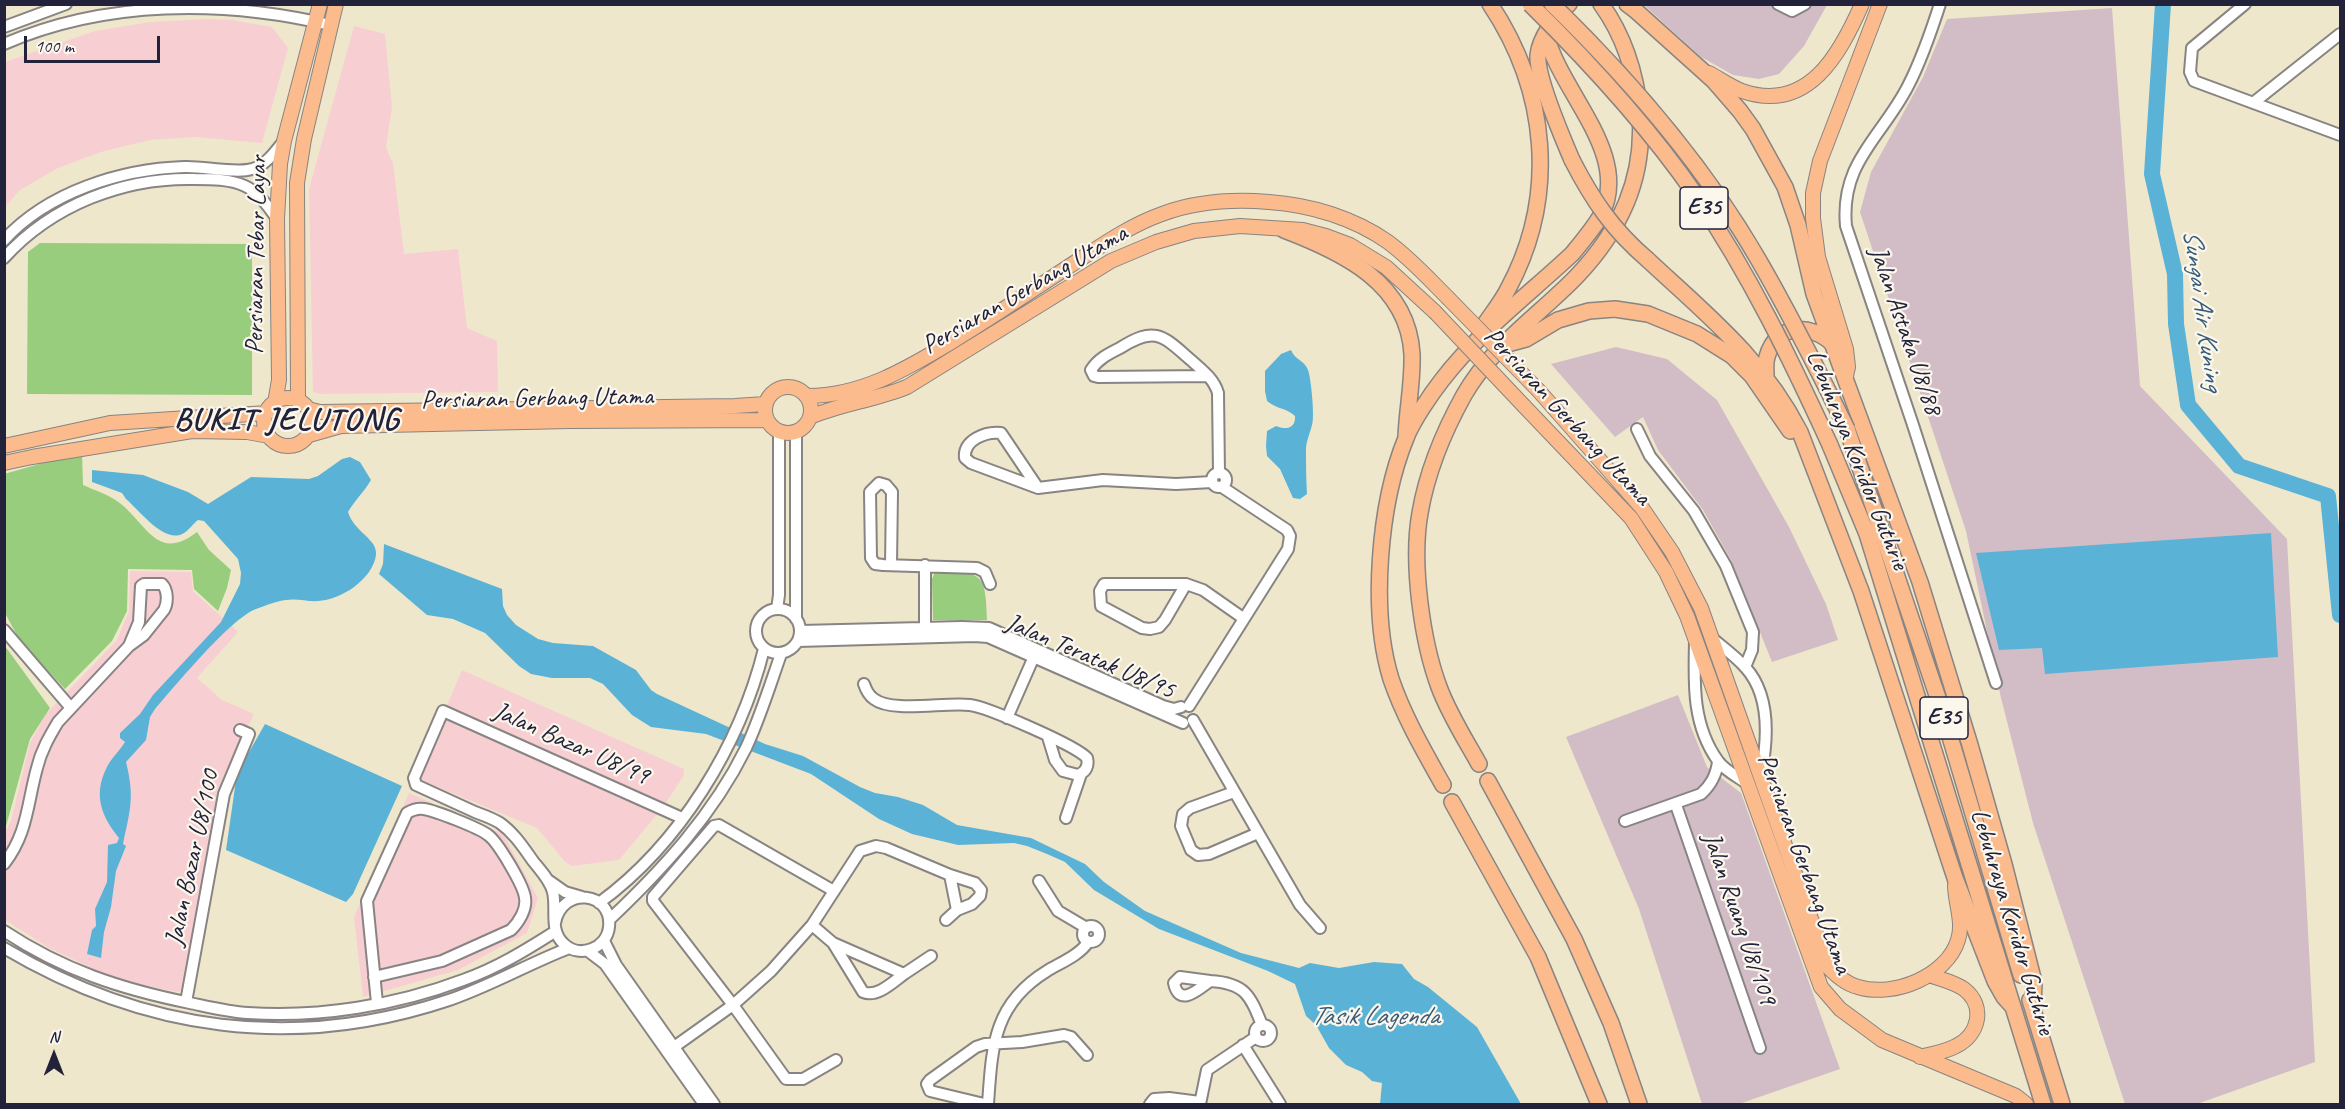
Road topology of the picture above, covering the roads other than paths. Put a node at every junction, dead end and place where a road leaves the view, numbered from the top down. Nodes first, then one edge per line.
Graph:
1 (66, 4) edge
2 (320, 4) edge
3 (1490, 4) edge
4 (1530, 4) edge
5 (1552, 4) edge
6 (1569, 4) edge
7 (1601, 4) edge
8 (1627, 4) edge
9 (1778, 4) edge
10 (1805, 4) edge
11 (1862, 4) edge
12 (1880, 4) edge
13 (1940, 4) edge
14 (2245, 4) edge
15 (194, 5) edge
16 (334, 5) edge
17 (316, 21) junction
18 (330, 25) junction
19 (4, 27) edge
20 (1546, 34) junction
21 (2340, 34) edge
22 (4, 44) edge
23 (1700, 68) junction
24 (2253, 103) junction
25 (2340, 135) edge
26 (284, 141) junction
27 (277, 219) junction
28 (1284, 231) junction
29 (4, 240) edge
30 (4, 258) edge
31 (1480, 337) junction
32 (1833, 344) junction
33 (1500, 346) junction
34 (1208, 376) junction
35 (1766, 376) junction
36 (1846, 376) junction
37 (807, 396) junction
38 (765, 404) junction
39 (303, 405) junction
40 (271, 408) junction
41 (810, 417) junction
42 (767, 420) junction
43 (1637, 429) dead end
44 (778, 431) junction
45 (795, 432) junction
46 (309, 435) junction
47 (269, 436) junction
48 (1406, 437) junction
49 (4, 446) edge
50 (1811, 462) junction
51 (4, 463) edge
52 (1217, 485) junction
53 (1038, 488) junction
54 (891, 565) junction
55 (926, 566) junction
56 (990, 584) dead end
57 (1186, 584) junction
58 (777, 609) junction
59 (1243, 618) junction
60 (796, 619) junction
61 (925, 628) junction
62 (4, 630) edge
63 (799, 636) junction
64 (1695, 636) junction
65 (1713, 639) junction
66 (129, 646) junction
67 (764, 649) junction
68 (1035, 653) junction
69 (781, 654) junction
70 (1745, 667) junction
71 (1995, 683) dead end
72 (864, 684) dead end
73 (1185, 707) junction
74 (71, 708) junction
75 (1007, 718) junction
76 (1188, 721) junction
77 (240, 730) dead end
78 (1048, 737) junction
79 (1718, 762) junction
80 (1479, 764) dead end
81 (1081, 774) junction
82 (1761, 774) junction
83 (1488, 781) dead end
84 (1748, 784) junction
85 (1443, 785) dead end
86 (1234, 792) junction
87 (1452, 802) dead end
88 (1676, 805) junction
89 (682, 818) junction
90 (1066, 818) dead end
91 (1625, 821) dead end
92 (1258, 833) junction
93 (512, 834) junction
94 (499, 846) junction
95 (4, 864) edge
96 (950, 875) junction
97 (546, 878) junction
98 (1955, 878) junction
99 (1040, 881) dead end
100 (834, 891) junction
101 (583, 897) junction
102 (599, 903) junction
103 (957, 910) junction
104 (609, 920) junction
105 (946, 920) dead end
106 (812, 925) junction
107 (555, 927) junction
108 (1320, 928) dead end
109 (4, 931) edge
110 (604, 940) junction
111 (833, 943) junction
112 (4, 948) edge
113 (569, 948) junction
114 (588, 951) junction
115 (931, 956) dead end
116 (904, 974) junction
117 (1929, 975) junction
118 (374, 977) junction
119 (1210, 981) dead end
120 (186, 1002) junction
121 (377, 1003) junction
122 (733, 1005) junction
123 (2013, 1007) junction
124 (2033, 1010) junction
125 (994, 1043) junction
126 (1243, 1045) junction
127 (1760, 1048) dead end
128 (670, 1050) junction
129 (1087, 1055) dead end
130 (1920, 1056) junction
131 (836, 1060) dead end
132 (1200, 1103) edge
133 (704, 1104) edge
134 (714, 1104) edge
135 (986, 1104) edge
136 (1150, 1104) edge
137 (1280, 1104) edge
138 (1599, 1104) edge
139 (1640, 1104) edge
140 (2026, 1104) edge
141 (2043, 1104) edge
142 (2062, 1104) edge

1 - 19 street
2 - 17 main road, Persiaran Tebar Layar
3 - 31 highway
4 - 123 highway, Lebuhraya Koridor Guthrie / E35, bridge
5 - 124 highway, Lebuhraya Koridor Guthrie / E35, bridge
6 - 20 highway
7 - 33 highway
8 - 23 highway
9 - 10 street
11 - 23 main road
12 - 36 main road
13 - 71 street, Jalan Astaka U8/88
14 - 24 street
15 - 17 street
15 - 22 street
16 - 18 main road, Persiaran Tebar Layar
17 - 18 street
17 - 26 main road, Persiaran Tebar Layar
18 - 39 main road, Persiaran Tebar Layar
20 - 31 highway
20 - 35 highway, bridge
21 - 24 street
23 - 32 highway
24 - 25 street
26 - 27 main road, Persiaran Tebar Layar
26 - 29 street
27 - 30 street
27 - 40 main road, Persiaran Tebar Layar
28 - 41 main road, Persiaran Gerbang Utama
28 - 48 highway
28 - 64 main road, Persiaran Gerbang Utama, bridge
31 - 48 highway
32 - 35 highway
32 - 36 highway
33 - 50 highway
33 - 80 highway
34 - 34 street
34 - 52 street
35 - 50 highway
36 - 124 highway
37 - 38 main road, Persiaran Gerbang Utama
37 - 41 main road
37 - 65 main road, Persiaran Gerbang Utama, bridge
38 - 39 main road, Persiaran Gerbang Utama
38 - 42 main road
39 - 40 main road, Persiaran Gerbang Utama
39 - 46 main road
40 - 47 main road
40 - 49 main road, Persiaran Gerbang Utama
41 - 45 main road, Persiaran Gerbang Utama
42 - 44 main road
42 - 46 main road, Persiaran Gerbang Utama
43 - 70 street
44 - 45 main road
44 - 58 street
45 - 60 street
46 - 47 main road, Persiaran Gerbang Utama
47 - 51 main road, Persiaran Gerbang Utama
48 - 85 highway
50 - 98 highway
52 - 53 street
52 - 59 street, Jalan Teratak U8/95
53 - 53 street
54 - 54 street
54 - 55 street
55 - 56 street
55 - 61 street
57 - 57 street
57 - 59 street
58 - 60 street
58 - 67 street
59 - 73 street, Jalan Teratak U8/95
60 - 63 street
61 - 63 street, Jalan Teratak U8/95
61 - 68 street, Jalan Teratak U8/95
62 - 74 street
63 - 68 street, Jalan Teratak U8/95
63 - 69 street
64 - 79 street
64 - 84 main road, Persiaran Gerbang Utama
65 - 70 street
65 - 82 main road, Persiaran Gerbang Utama
66 - 66 street
66 - 74 street
67 - 69 street
67 - 89 street
68 - 73 street, Jalan Teratak U8/95
68 - 75 street
68 - 76 street, Jalan Teratak U8/95
69 - 104 street
70 - 82 street
72 - 75 street
73 - 76 street
74 - 95 street
75 - 78 street
76 - 86 street
77 - 120 street, Jalan Bazar U8/100
78 - 81 street
78 - 81 street
79 - 84 street
79 - 88 street
81 - 90 street
82 - 117 main road, Persiaran Gerbang Utama
83 - 139 highway
84 - 130 main road, Persiaran Gerbang Utama
86 - 92 street
86 - 92 street
87 - 138 highway
88 - 91 street
88 - 127 street, Jalan Ruang U8/109
89 - 93 street, Jalan Bazar U8/99
89 - 102 street
92 - 108 street
93 - 94 street
93 - 97 street
94 - 118 street
94 - 118 street
96 - 100 street
96 - 103 street
96 - 103 street
97 - 101 street
97 - 107 street
98 - 117 main road, Persiaran Gerbang Utama
98 - 123 highway
99 - 125 street
100 - 106 street
100 - 122 street
101 - 102 street
101 - 107 street
102 - 104 street
103 - 105 street
104 - 110 street
106 - 111 street
106 - 122 street
107 - 113 street
107 - 121 street
109 - 120 street
110 - 114 street
110 - 128 street
111 - 116 street
111 - 116 street
112 - 113 street
113 - 114 street
114 - 128 street
115 - 116 street
117 - 130 main road
118 - 121 street
119 - 126 street
120 - 121 street
122 - 128 street
122 - 131 street
123 - 141 highway, Lebuhraya Koridor Guthrie / E35
124 - 142 highway, Lebuhraya Koridor Guthrie / E35
125 - 129 street
125 - 135 street
125 - 135 street
126 - 132 street
126 - 137 street
128 - 133 street
128 - 134 street
130 - 140 main road, Persiaran Gerbang Utama
132 - 136 street

